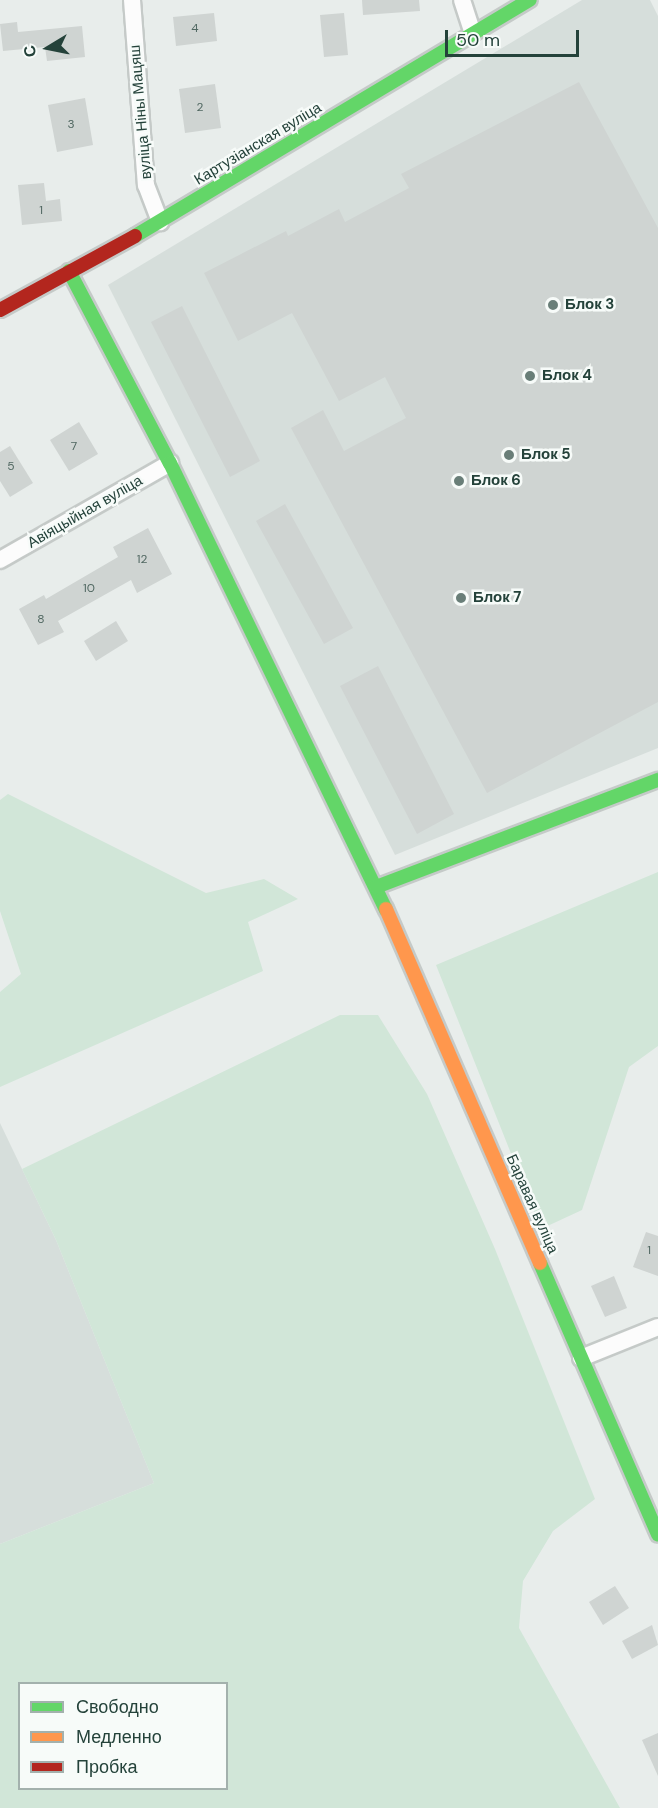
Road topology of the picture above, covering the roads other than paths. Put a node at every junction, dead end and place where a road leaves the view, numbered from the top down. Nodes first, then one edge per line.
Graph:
1 (132, 0) edge
2 (462, 0) edge
3 (530, 0) edge
4 (473, 33) junction
5 (160, 222) junction
6 (69, 271) junction
7 (0, 310) edge
8 (170, 464) junction
9 (0, 560) edge
10 (658, 780) edge
11 (376, 887) junction
12 (658, 1327) edge
13 (581, 1358) junction
14 (658, 1534) edge

1 - 5 street, вуліца Ніны Мацяш
2 - 4 street
3 - 4 street, Картузіанская вуліца
4 - 5 street, Картузіанская вуліца
5 - 6 street, Картузіанская вуліца
6 - 7 street, Картузіанская вуліца
6 - 8 street, Баравая вуліца
8 - 9 street, Авіяцыйная вуліца
8 - 11 street, Баравая вуліца
10 - 11 street
11 - 13 street, Баравая вуліца
12 - 13 street
13 - 14 street, Баравая вуліца

